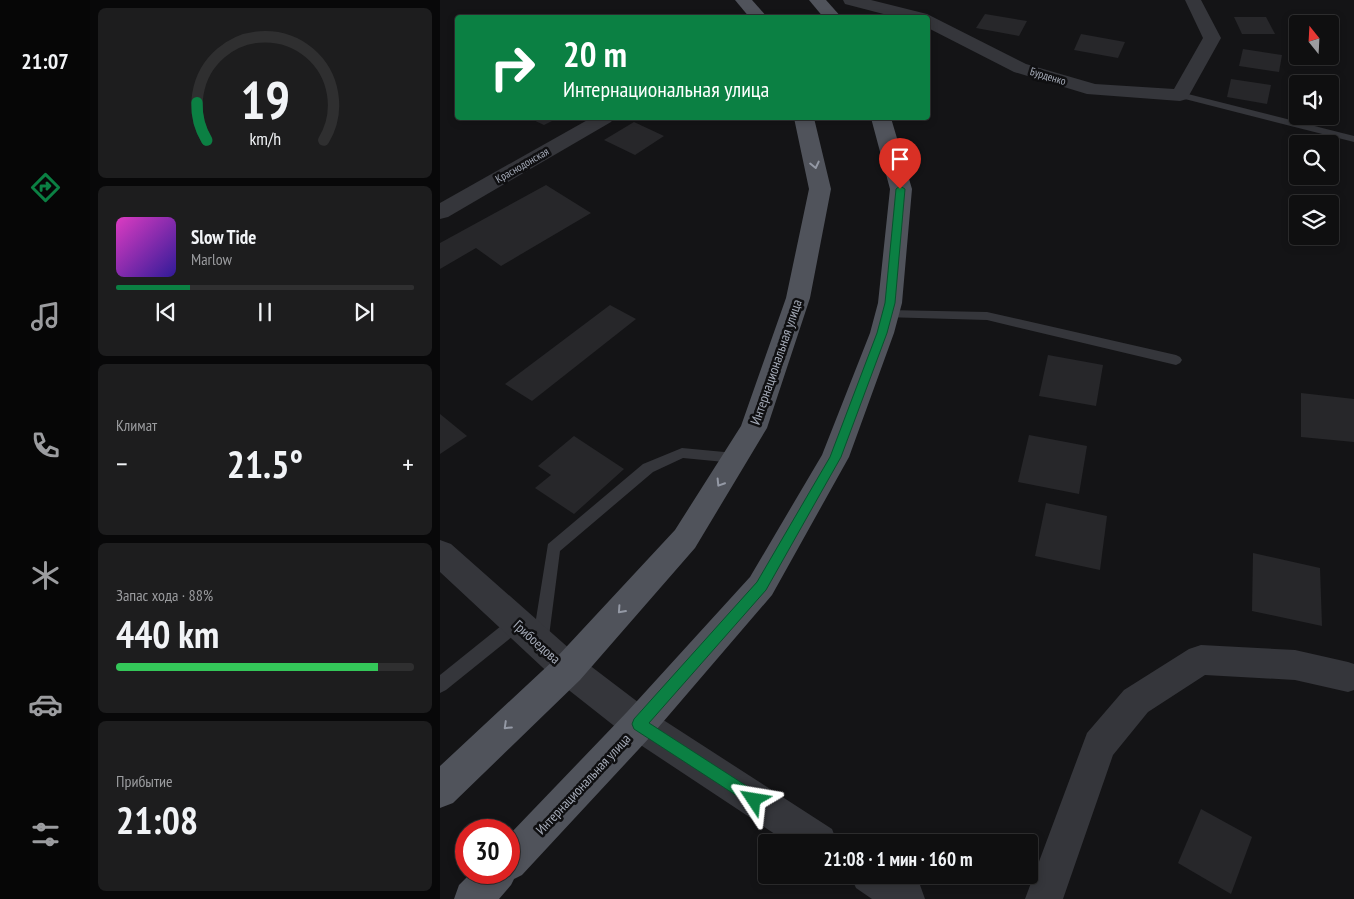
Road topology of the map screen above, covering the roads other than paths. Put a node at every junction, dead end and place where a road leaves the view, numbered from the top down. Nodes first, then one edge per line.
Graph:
1 (743, 0) edge
2 (817, 0) edge
3 (851, 0) edge
4 (1193, 0) edge
5 (757, 15) edge
6 (831, 15) edge
7 (909, 15) edge
8 (930, 22) edge
9 (1180, 95) junction
10 (601, 120) edge
11 (804, 120) edge
12 (882, 120) edge
13 (1354, 139) edge
14 (440, 212) edge
15 (887, 314) junction
16 (1176, 360) dead end
17 (736, 458) junction
18 (440, 554) edge
19 (517, 623) junction
20 (540, 644) junction
21 (568, 669) junction
22 (1348, 676) dead end
23 (440, 685) edge
24 (639, 724) junction
25 (440, 790) edge
26 (807, 834) edge
27 (520, 850) edge
28 (487, 884) edge
29 (883, 884) edge
30 (473, 899) edge
31 (906, 899) edge
32 (1044, 899) edge

1 - 5 main road
2 - 6 main road
3 - 7 street
4 - 9 street
8 - 9 street, Бурденко
9 - 13 lane
10 - 14 street, Краснодонская
11 -> 17 main road, Интернациональная улица
12 - 15 main road, Интернациональная улица
15 - 16 lane
15 - 24 main road, Интернациональная улица
17 - 20 lane
17 -> 21 main road, Интернациональная улица
18 - 19 street, Грибоедова
19 - 20 street, Грибоедова
19 - 23 lane
20 - 21 street, Грибоедова
21 - 24 street, Грибоедова
21 -> 25 main road, Интернациональная улица
22 - 32 street
24 - 26 street, Грибоедова
24 - 27 main road, Интернациональная улица
28 - 30 main road
29 - 31 street

